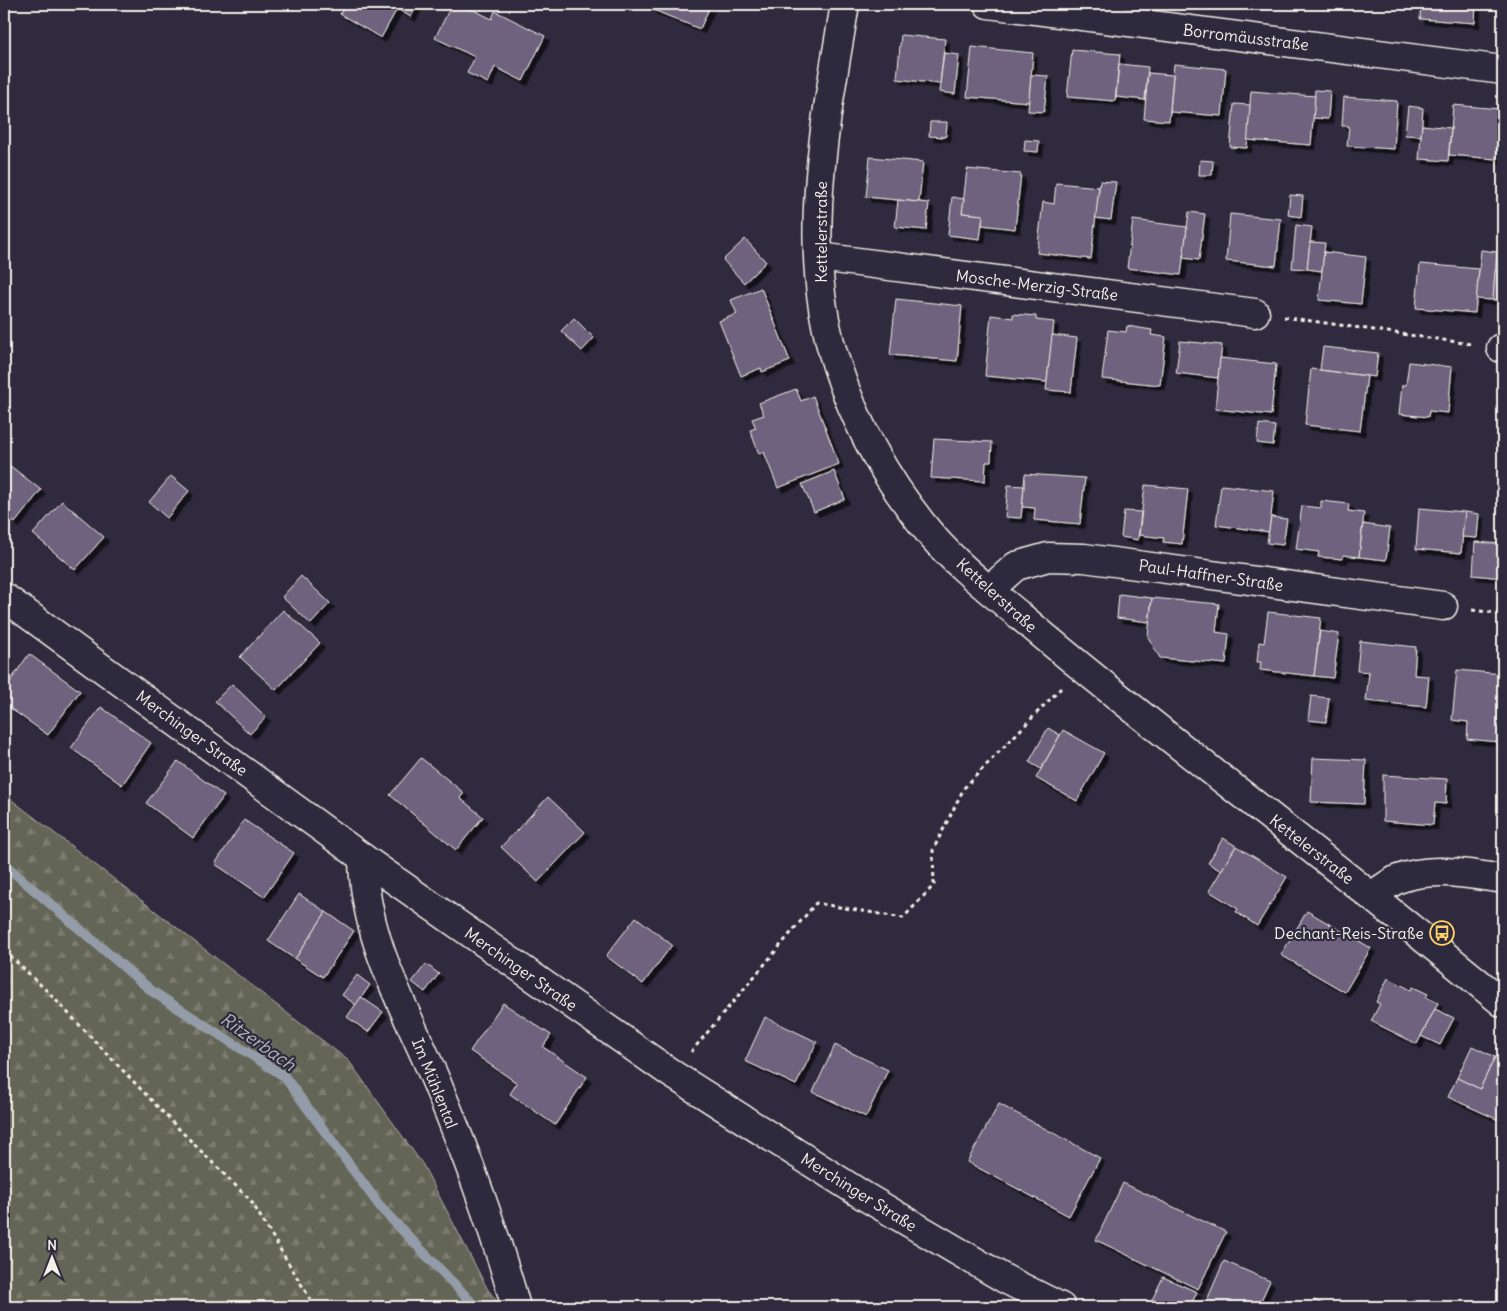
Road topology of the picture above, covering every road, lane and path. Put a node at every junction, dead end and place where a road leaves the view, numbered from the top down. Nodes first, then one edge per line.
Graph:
1 (845, 4) edge
2 (988, 4) edge
3 (1503, 70) edge
4 (819, 257) junction
5 (1255, 313) joint
6 (1502, 348) edge
7 (988, 590) junction
8 (4, 597) edge
9 (1442, 606) dead end
10 (1080, 668) junction
11 (363, 858) junction
12 (1503, 878) edge
13 (1372, 896) junction
14 (4, 950) edge
15 (1503, 1003) edge
16 (672, 1074) junction
17 (315, 1307) edge
18 (516, 1307) edge
19 (1061, 1307) edge

1 - 4 street, Kettelerstraße
2 - 3 street, Borromäusstraße
4 - 5 street, Mosche-Merzig-Straße
4 - 7 street, Kettelerstraße
5 - 6 path
7 - 9 street, Paul-Haffner-Straße
7 - 10 street, Kettelerstraße
8 - 11 street, Merchinger Straße
10 - 13 street, Kettelerstraße
10 - 16 path
11 - 16 street, Merchinger Straße
11 - 18 street, Im Mühlental
12 - 13 street
13 - 15 street, Kettelerstraße
14 - 17 path
16 - 19 street, Merchinger Straße

